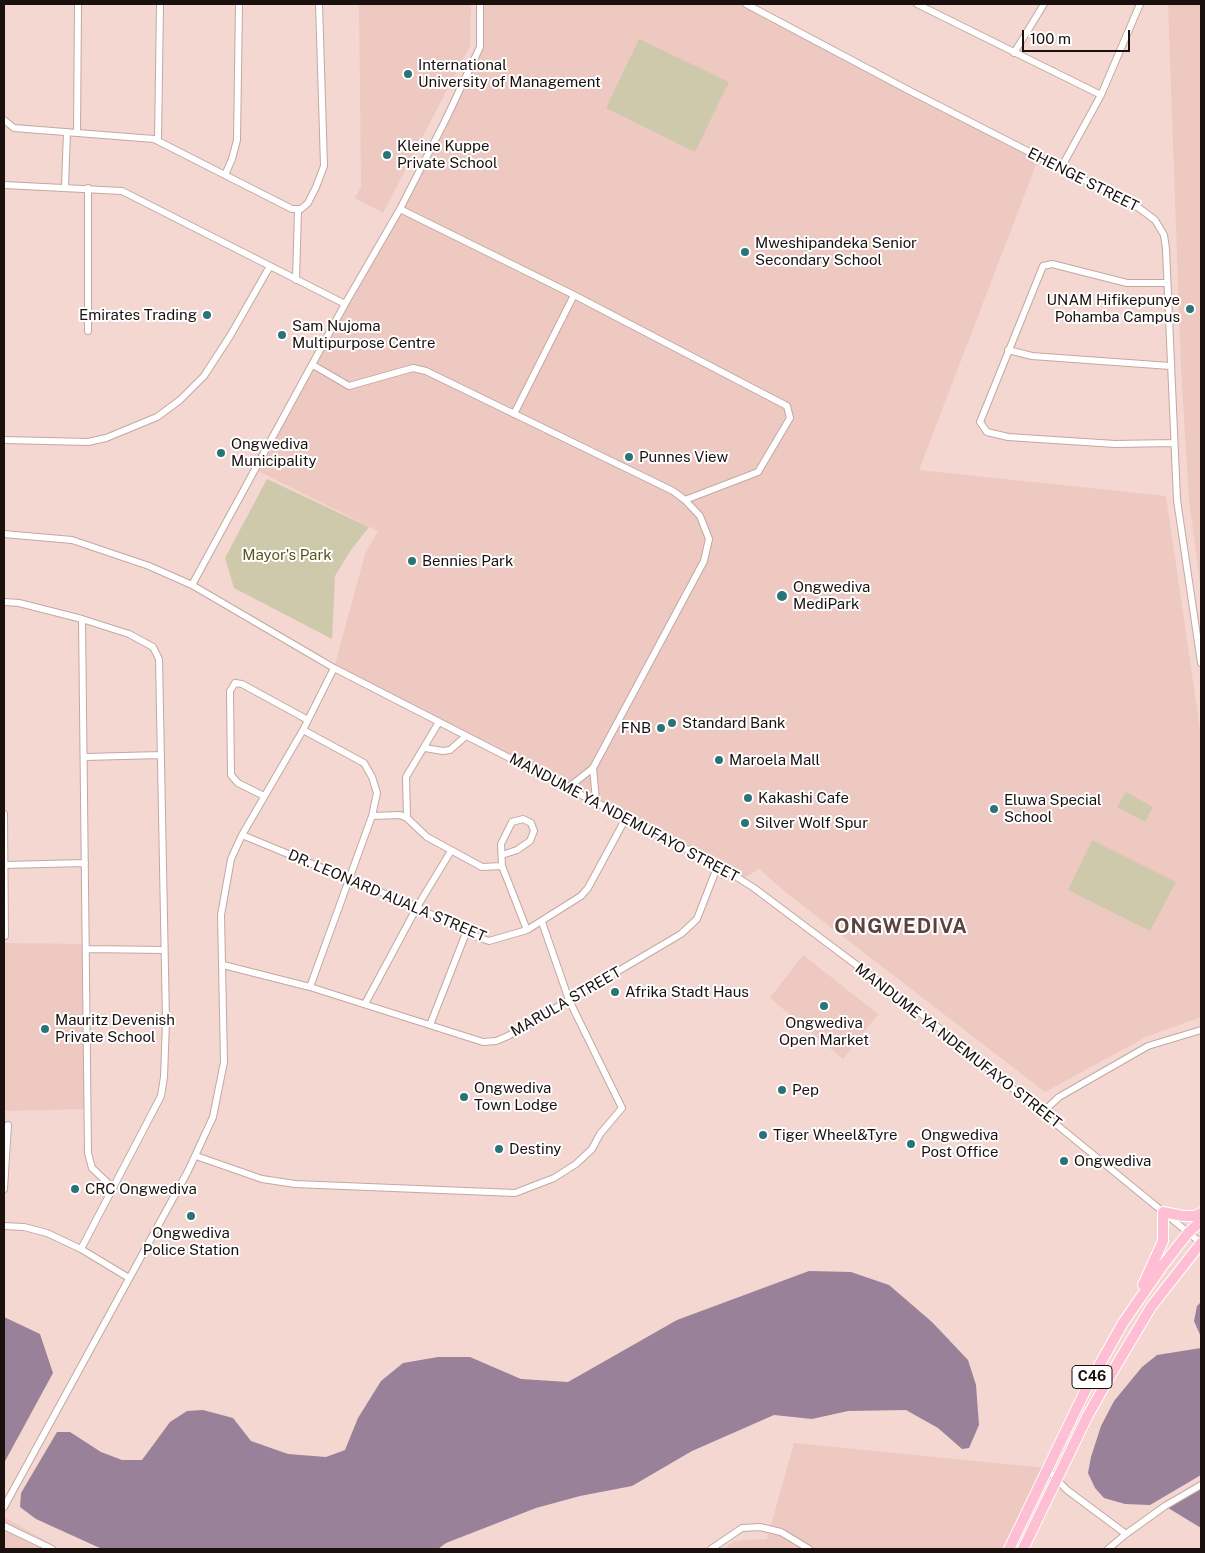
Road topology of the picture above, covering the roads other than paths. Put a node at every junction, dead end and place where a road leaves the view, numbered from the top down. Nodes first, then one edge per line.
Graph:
1 (78, 4) edge
2 (160, 4) edge
3 (239, 4) edge
4 (319, 4) edge
5 (480, 4) edge
6 (746, 4) edge
7 (765, 4) edge
8 (917, 4) edge
9 (1044, 4) edge
10 (1140, 4) edge
11 (761, 12) junction
12 (1014, 53) junction
13 (1101, 95) junction
14 (4, 120) edge
15 (68, 132) junction
16 (77, 133) junction
17 (158, 141) junction
18 (1061, 168) junction
19 (225, 175) junction
20 (4, 185) edge
21 (65, 187) junction
22 (88, 188) junction
23 (400, 209) junction
24 (298, 210) junction
25 (270, 266) junction
26 (296, 280) junction
27 (1167, 283) junction
28 (574, 295) junction
29 (345, 304) junction
30 (88, 331) dead end
31 (1008, 350) junction
32 (313, 365) junction
33 (1170, 366) junction
34 (514, 414) junction
35 (4, 440) edge
36 (1173, 443) junction
37 (685, 500) junction
38 (4, 534) edge
39 (192, 585) junction
40 (4, 602) edge
41 (82, 619) junction
42 (1201, 663) edge
43 (334, 668) junction
44 (308, 720) junction
45 (439, 722) junction
46 (303, 730) junction
47 (466, 736) junction
48 (425, 748) junction
49 (161, 755) junction
50 (85, 757) junction
51 (593, 768) junction
52 (569, 787) junction
53 (264, 796) junction
54 (596, 800) junction
55 (4, 814) edge
56 (372, 816) junction
57 (627, 816) junction
58 (407, 818) junction
59 (242, 835) junction
60 (451, 851) junction
61 (502, 855) junction
62 (86, 863) junction
63 (4, 864) edge
64 (718, 864) junction
65 (502, 866) junction
66 (348, 880) junction
67 (417, 907) junction
68 (542, 922) junction
69 (527, 930) junction
70 (466, 932) junction
71 (5, 936) edge
72 (86, 949) junction
73 (164, 950) junction
74 (223, 965) junction
75 (310, 987) junction
76 (569, 1000) junction
77 (366, 1004) junction
78 (430, 1025) junction
79 (1201, 1030) edge
80 (1043, 1112) junction
81 (8, 1125) dead end
82 (196, 1156) junction
83 (112, 1187) junction
84 (4, 1189) edge
85 (1162, 1212) junction
86 (1201, 1213) edge
87 (1201, 1221) edge
88 (4, 1226) edge
89 (1188, 1233) junction
90 (1201, 1243) edge
91 (81, 1249) junction
92 (129, 1278) junction
93 (1123, 1323) junction
94 (1046, 1468) junction
95 (1057, 1478) junction
96 (1201, 1486) edge
97 (4, 1507) edge
98 (4, 1526) edge
99 (1126, 1534) junction
100 (52, 1549) edge
101 (711, 1549) edge
102 (809, 1549) edge
103 (1009, 1549) edge
104 (1022, 1549) edge
105 (1108, 1549) edge

1 - 16 street
2 - 17 street
3 - 19 street
4 - 24 street
5 - 23 street
6 - 11 street, EHENGE STREET
7 - 11 street
8 - 12 street
9 - 12 street
10 - 13 street
11 - 18 street, EHENGE STREET
12 - 13 street
13 - 18 street
14 - 15 street
15 - 16 street
15 - 21 street
16 - 17 street
17 - 19 street
18 - 27 street, EHENGE STREET
19 - 24 street
20 - 21 street
21 - 22 street
22 - 25 street
22 - 30 street
23 - 28 street
23 - 29 street
24 - 26 street
25 - 26 street
25 - 35 street
26 - 29 street
27 - 31 street
27 - 33 street, EHENGE STREET
28 - 34 street
28 - 37 street
29 - 32 street
31 - 33 street
31 - 36 street
32 - 34 street
32 - 39 street
33 - 36 street, EHENGE STREET
34 - 37 street
36 - 42 street, EHENGE STREET
37 - 51 street
38 - 39 street, MANDUME YA NDEMUFAYO STREET
39 - 43 street, MANDUME YA NDEMUFAYO STREET
40 - 41 street
41 - 49 street
41 - 50 street
43 - 44 street
43 - 45 street, MANDUME YA NDEMUFAYO STREET
44 - 46 street
44 - 53 street
45 - 47 street, MANDUME YA NDEMUFAYO STREET
45 - 48 street
46 - 53 street
46 - 56 street
47 - 48 street
47 - 52 street, MANDUME YA NDEMUFAYO STREET
48 - 58 street
49 - 50 street
49 - 73 street
50 - 62 street
51 - 52 street
51 - 54 street
52 - 54 street, MANDUME YA NDEMUFAYO STREET
53 - 59 street
54 - 57 street, MANDUME YA NDEMUFAYO STREET
55 - 63 street
56 - 58 street
56 - 66 street
57 - 64 street, MANDUME YA NDEMUFAYO STREET
57 - 68 street, DR. LEONARD AUALA STREET
58 - 60 street
59 - 66 street, DR. LEONARD AUALA STREET
59 - 74 street
60 - 65 street
60 - 67 street
61 - 61 street
61 - 65 street
62 - 63 street
62 - 72 street
63 - 71 street
64 - 76 street, MARULA STREET
64 - 80 street, MANDUME YA NDEMUFAYO STREET
65 - 69 street
66 - 67 street, DR. LEONARD AUALA STREET
66 - 75 street
67 - 70 street, DR. LEONARD AUALA STREET
67 - 77 street
68 - 69 street, DR. LEONARD AUALA STREET
68 - 76 street
69 - 70 street, DR. LEONARD AUALA STREET
70 - 78 street
72 - 73 street
72 - 83 street
73 - 83 street
74 - 75 street, MARULA STREET
74 - 82 street
75 - 77 street, MARULA STREET
76 - 78 street, MARULA STREET
76 - 82 street
77 - 78 street, MARULA STREET
79 - 80 street
80 - 85 street, MANDUME YA NDEMUFAYO STREET
81 - 84 street
82 - 92 street
83 - 91 street
85 - 86 main road
85 - 89 street, MANDUME YA NDEMUFAYO STREET
85 - 93 main road
87 - 89 main road, C46
88 - 91 street
89 - 90 street, MANDUME YA NDEMUFAYO STREET
89 - 93 main road, C46
90 - 95 main road, C46
91 - 92 street
92 - 97 street
93 - 94 main road, C46
94 - 95 street
94 - 103 main road, C46
95 - 99 street
95 - 104 main road, C46
96 - 99 street
98 - 100 street
99 - 105 street
101 - 102 street

